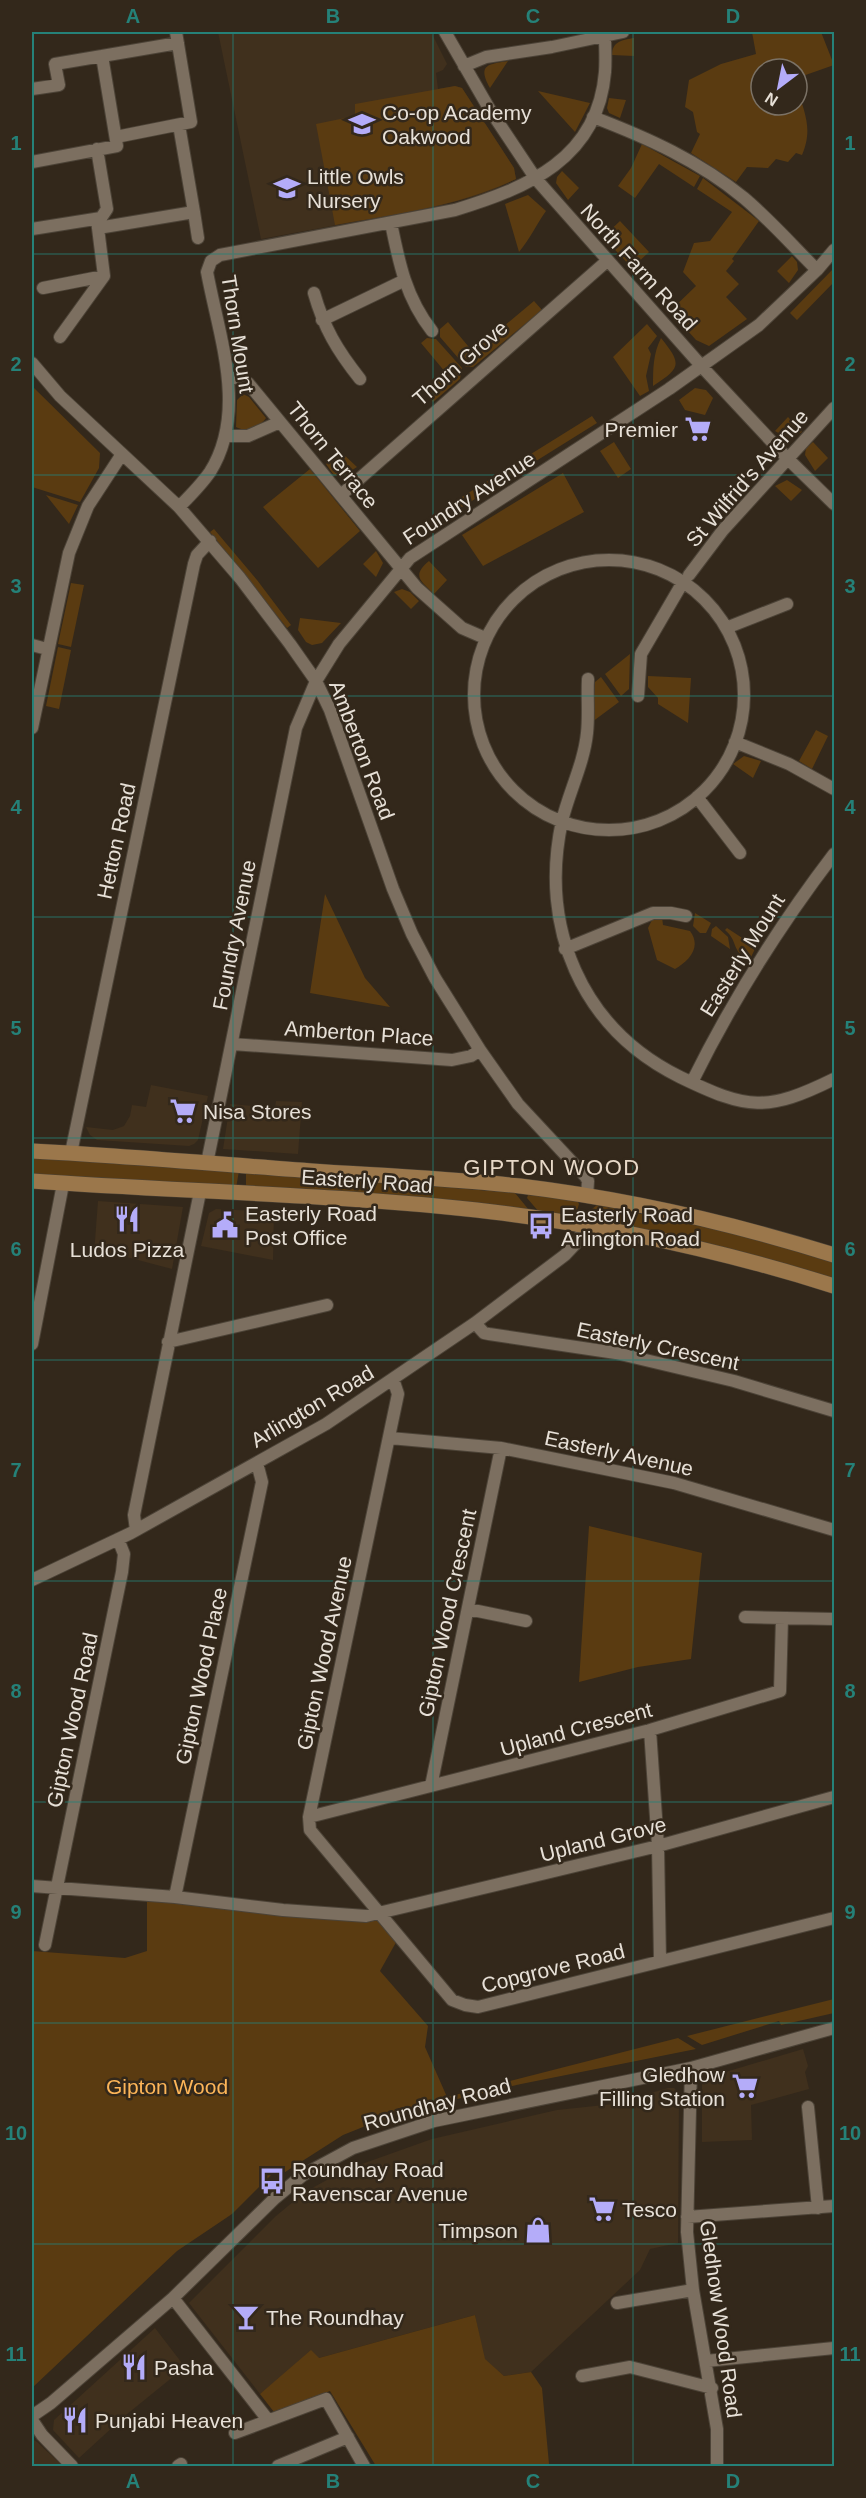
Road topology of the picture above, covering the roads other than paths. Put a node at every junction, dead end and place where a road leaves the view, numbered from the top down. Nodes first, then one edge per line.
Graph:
1 (445, 32) edge
2 (623, 32) edge
3 (605, 35) junction
4 (177, 37) edge
5 (102, 56) junction
6 (464, 66) junction
7 (32, 89) edge
8 (593, 117) junction
9 (179, 124) junction
10 (116, 141) junction
11 (97, 149) junction
12 (32, 162) edge
13 (536, 179) junction
14 (194, 212) junction
15 (391, 223) junction
16 (98, 224) junction
17 (32, 229) edge
18 (198, 237) dead end
19 (834, 250) edge
20 (607, 261) junction
21 (817, 270) junction
22 (104, 276) junction
23 (403, 281) junction
24 (43, 288) dead end
25 (314, 292) dead end
26 (322, 320) junction
27 (432, 331) dead end
28 (60, 337) dead end
29 (32, 363) edge
30 (702, 366) junction
31 (228, 379) junction
32 (360, 379) dead end
33 (834, 408) edge
34 (280, 422) junction
35 (226, 436) junction
36 (122, 454) junction
37 (787, 458) junction
38 (341, 495) junction
39 (834, 504) edge
40 (179, 507) junction
41 (210, 541) junction
42 (401, 569) junction
43 (686, 578) junction
44 (787, 604) dead end
45 (726, 628) junction
46 (485, 638) junction
47 (32, 645) edge
48 (47, 649) junction
49 (588, 679) dead end
50 (316, 681) junction
51 (638, 696) dead end
52 (32, 728) edge
53 (735, 742) junction
54 (834, 789) edge
55 (697, 797) junction
56 (562, 822) junction
57 (740, 854) dead end
58 (834, 854) edge
59 (686, 916) dead end
60 (565, 949) junction
61 (232, 1044) junction
62 (480, 1050) junction
63 (834, 1078) edge
64 (692, 1083) junction
65 (32, 1151) edge
66 (71, 1153) junction
67 (207, 1163) junction
68 (32, 1181) edge
69 (63, 1184) junction
70 (200, 1192) junction
71 (587, 1196) junction
72 (583, 1226) junction
73 (834, 1255) edge
74 (834, 1286) edge
75 (327, 1305) dead end
76 (475, 1323) junction
77 (168, 1342) junction
78 (32, 1344) edge
79 (393, 1379) junction
80 (834, 1411) edge
81 (390, 1438) junction
82 (501, 1448) junction
83 (257, 1463) junction
84 (136, 1530) junction
85 (834, 1530) edge
86 (118, 1539) junction
87 (32, 1580) edge
88 (468, 1609) junction
89 (745, 1617) dead end
90 (782, 1618) junction
91 (834, 1619) edge
92 (526, 1621) dead end
93 (650, 1730) junction
94 (431, 1786) junction
95 (834, 1797) edge
96 (309, 1817) junction
97 (658, 1846) junction
98 (32, 1886) edge
99 (57, 1887) junction
100 (175, 1897) junction
101 (379, 1912) junction
102 (834, 1918) edge
103 (45, 1945) dead end
104 (660, 1961) junction
105 (834, 2028) edge
106 (691, 2068) junction
107 (808, 2107) dead end
108 (834, 2206) edge
109 (818, 2208) junction
110 (687, 2217) junction
111 (693, 2290) junction
112 (173, 2298) junction
113 (617, 2303) dead end
114 (834, 2348) edge
115 (706, 2361) junction
116 (582, 2376) dead end
117 (712, 2388) junction
118 (32, 2418) edge
119 (268, 2420) junction
120 (235, 2433) dead end
121 (348, 2437) junction
122 (72, 2466) edge
123 (278, 2466) edge
124 (364, 2466) edge
125 (717, 2466) edge

1 - 6 street, North Farm Road
2 - 3 street
3 - 6 street
3 - 8 street
4 - 5 street
4 - 9 street
5 - 7 street
5 - 10 street
6 - 13 street, North Farm Road
8 - 13 street
8 - 21 street
9 - 10 street
9 - 14 street
10 - 11 street
11 - 12 street
11 - 16 street
13 - 15 street
13 - 20 street, North Farm Road
14 - 16 street
14 - 18 street
15 - 23 street
15 - 31 street, Thorn Mount
16 - 17 street
16 - 22 street
19 - 21 street, Foundry Avenue
20 - 30 street, North Farm Road
20 - 38 street, Thorn Grove
21 - 30 street, Foundry Avenue
22 - 24 street
22 - 28 street
23 - 26 street
23 - 27 street
25 - 26 street
26 - 32 street
29 - 36 street, Amberton Road
30 - 37 street, North Farm Road
30 - 42 street, Foundry Avenue
31 - 34 street, Thorn Terrace
31 - 35 street, Thorn Mount
33 - 37 street, St Wilfrid's Avenue
34 - 35 street
34 - 38 street, Thorn Terrace
35 - 40 street, Thorn Mount
36 - 40 street, Amberton Road
36 - 48 street
37 - 39 street, North Farm Road
37 - 43 street, St Wilfrid's Avenue
38 - 42 street, Thorn Terrace
40 - 41 street, Amberton Road
41 - 50 street, Amberton Road
41 - 66 street, Hetton Road
42 - 46 street, Thorn Terrace
42 - 50 street, Foundry Avenue
43 - 45 street
43 - 46 street
43 - 51 street, St Wilfrid's Avenue
44 - 45 street
45 - 53 street
46 - 56 street
47 - 48 street
48 - 52 street
49 - 56 street
50 - 61 street, Foundry Avenue
50 - 62 street, Amberton Road
53 - 54 street
53 - 55 street
55 - 56 street
55 - 57 street
56 - 60 street
58 - 64 street, Easterly Mount
59 - 60 street
60 - 64 street
61 - 62 street, Amberton Place
61 - 67 street, Foundry Avenue
62 - 71 street, Amberton Road
63 - 64 street
65 - 66 main road, Easterly Road
66 - 67 main road, Easterly Road
67 - 71 main road, Easterly Road
68 - 69 main road, Easterly Road
69 - 70 main road, Easterly Road
69 - 78 street
70 - 72 main road, Easterly Road
70 - 77 street
71 - 73 main road, Easterly Road
72 - 74 main road, Easterly Road
72 - 76 street, Arlington Road
75 - 77 street
76 - 79 street, Arlington Road
76 - 80 street, Easterly Crescent
77 - 84 street
79 - 81 street, Gipton Wood Avenue
79 - 83 street, Arlington Road
81 - 82 street, Easterly Avenue
81 - 96 street, Gipton Wood Avenue
82 - 85 street, Easterly Avenue
82 - 88 street, Gipton Wood Crescent
83 - 84 street, Arlington Road
83 - 100 street, Gipton Wood Place
84 - 86 street, Arlington Road
86 - 87 street, Arlington Road
86 - 99 street, Gipton Wood Road
88 - 92 street
88 - 94 street, Gipton Wood Crescent
89 - 90 street
90 - 91 street
90 - 93 street, Upland Crescent
93 - 94 street, Upland Crescent
93 - 97 street
94 - 96 street, Upland Crescent
95 - 97 street, Upland Grove
96 - 101 street
97 - 101 street, Upland Grove
97 - 104 street
98 - 99 street
99 - 100 street
99 - 103 street, Gipton Wood Road
100 - 101 street
101 - 104 street, Copgrove Road
102 - 104 street, Copgrove Road
105 - 106 street, Roundhay Road
106 - 110 street, Gledhow Wood Road
106 - 112 street, Roundhay Road
107 - 109 street
108 - 109 street
109 - 110 street
110 - 111 street, Gledhow Wood Road
111 - 113 street
111 - 115 street, Gledhow Wood Road
112 - 118 street, Roundhay Road
112 - 119 street
114 - 115 street
115 - 117 street, Gledhow Wood Road
116 - 117 street
117 - 125 street, Gledhow Wood Road
118 - 122 street
119 - 120 street
119 - 121 street
121 - 123 street
121 - 124 street

